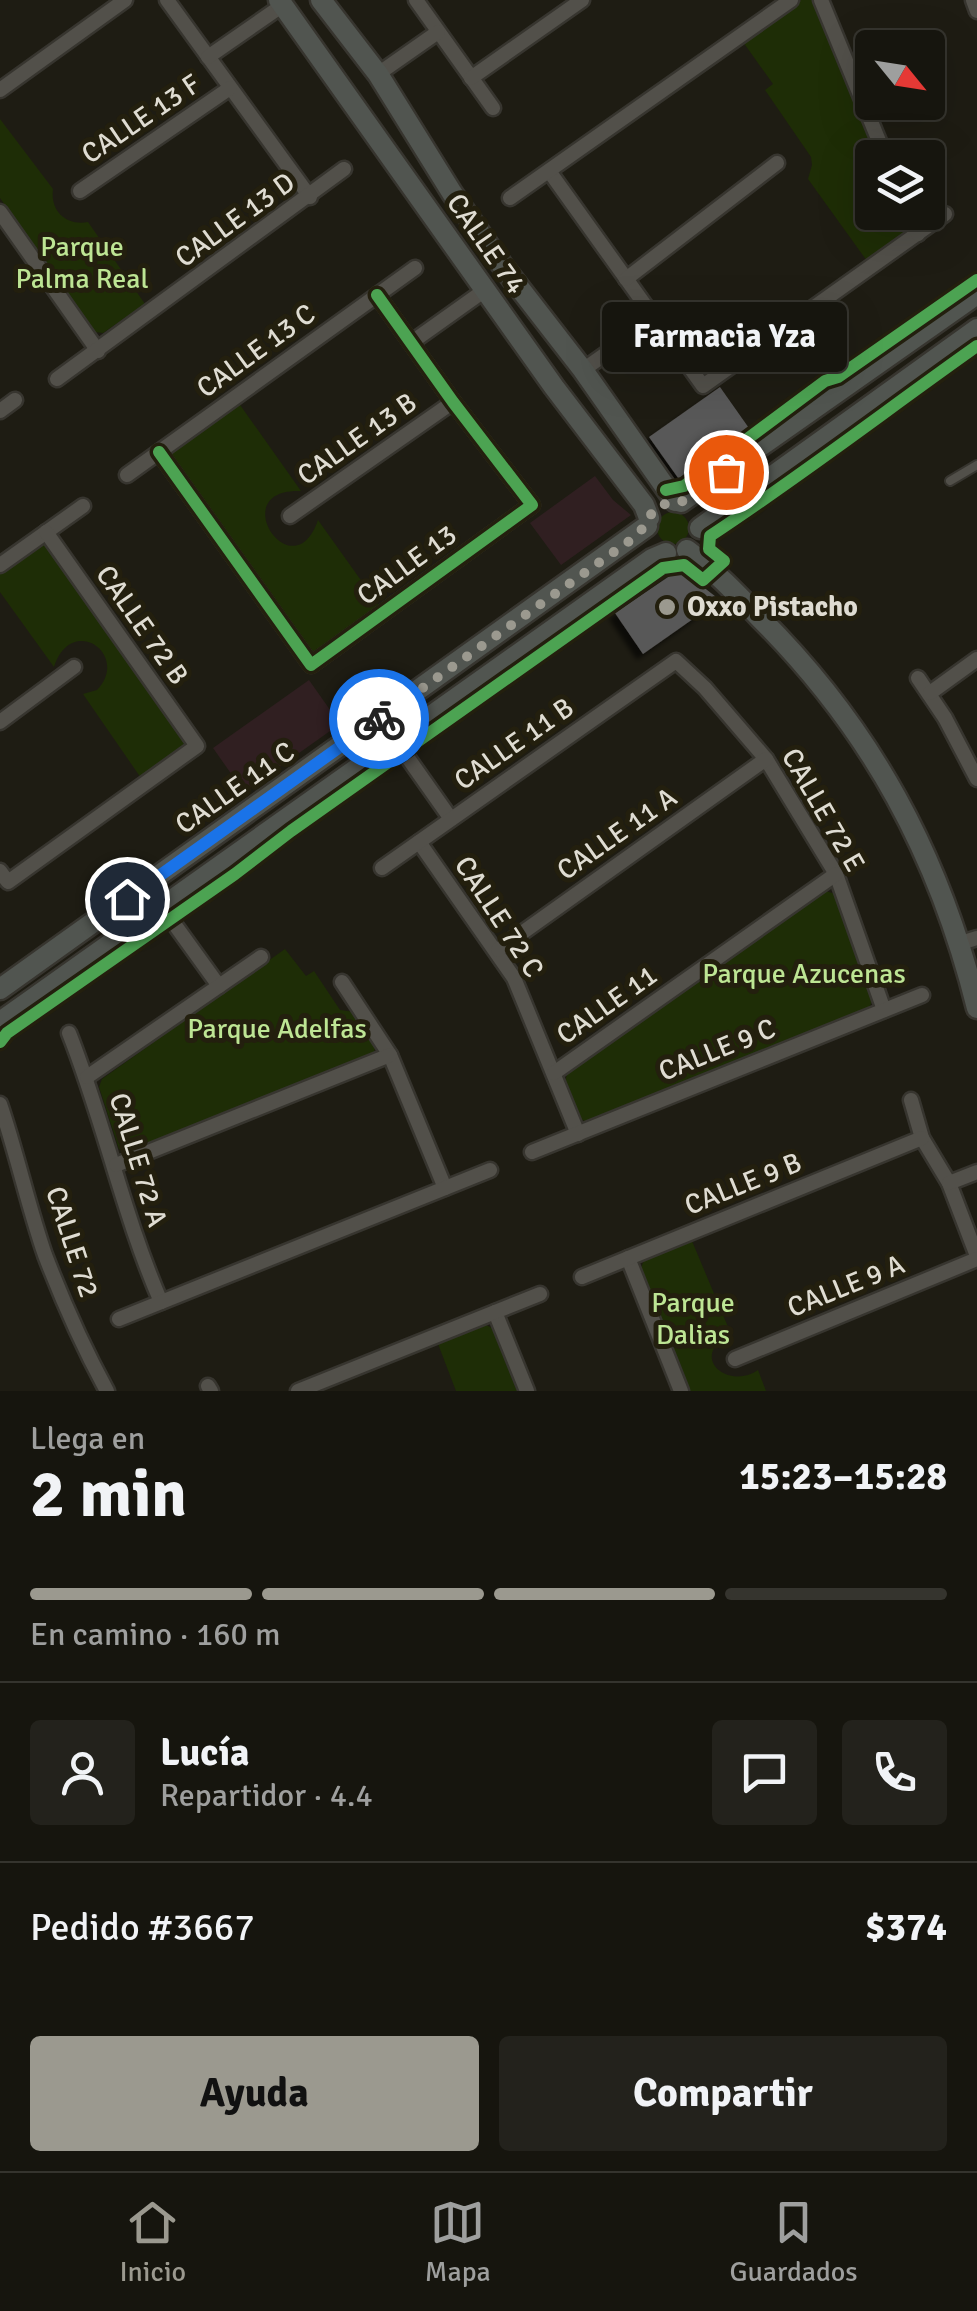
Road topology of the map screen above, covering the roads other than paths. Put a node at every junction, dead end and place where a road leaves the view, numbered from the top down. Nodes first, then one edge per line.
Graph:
1 (125, 0) edge
2 (167, 0) edge
3 (321, 0) edge
4 (416, 0) edge
5 (582, 0) edge
6 (790, 0) edge
7 (820, 0) edge
8 (972, 0) edge
9 (281, 2) edge
10 (977, 11) edge
11 (438, 32) junction
12 (208, 57) junction
13 (378, 74) junction
14 (471, 78) junction
15 (230, 88) junction
16 (0, 90) edge
17 (493, 108) dead end
18 (878, 140) edge
19 (418, 142) junction
20 (395, 160) junction
21 (776, 163) dead end
22 (344, 170) dead end
23 (548, 171) junction
24 (80, 191) dead end
25 (310, 197) junction
26 (510, 198) dead end
27 (463, 209) junction
28 (0, 212) edge
29 (438, 222) junction
30 (916, 230) edge
31 (923, 230) edge
32 (918, 234) junction
33 (415, 268) dead end
34 (626, 280) junction
35 (485, 290) junction
36 (977, 294) edge
37 (377, 296) junction
38 (948, 315) junction
39 (654, 318) junction
40 (974, 337) edge
41 (412, 342) junction
42 (98, 351) junction
43 (583, 370) junction
44 (57, 379) dead end
45 (16, 400) dead end
46 (453, 402) junction
47 (826, 402) junction
48 (611, 410) junction
49 (0, 411) edge
50 (842, 424) junction
51 (586, 428) junction
52 (159, 452) junction
53 (977, 465) edge
54 (650, 468) junction
55 (127, 475) dead end
56 (950, 481) dead end
57 (628, 484) junction
58 (678, 501) junction
59 (83, 506) dead end
60 (290, 516) dead end
61 (648, 522) junction
62 (700, 528) junction
63 (46, 532) junction
64 (677, 551) junction
65 (0, 565) edge
66 (594, 566) junction
67 (608, 591) junction
68 (977, 659) edge
69 (676, 661) joint
70 (74, 667) dead end
71 (918, 678) dead end
72 (930, 693) junction
73 (0, 722) edge
74 (396, 741) junction
75 (326, 757) junction
76 (766, 759) junction
77 (302, 774) junction
78 (342, 779) junction
79 (977, 779) edge
80 (281, 790) junction
81 (318, 796) junction
82 (296, 812) junction
83 (451, 819) junction
84 (419, 842) junction
85 (382, 868) dead end
86 (836, 874) junction
87 (4, 876) edge
88 (162, 907) junction
89 (969, 941) edge
90 (498, 950) junction
91 (260, 957) dead end
92 (35, 964) junction
93 (342, 982) dead end
94 (50, 986) junction
95 (218, 986) junction
96 (0, 989) edge
97 (922, 995) dead end
98 (977, 1008) edge
99 (884, 1010) junction
100 (0, 1022) edge
101 (69, 1033) dead end
102 (390, 1055) junction
103 (554, 1073) junction
104 (87, 1077) junction
105 (911, 1100) dead end
106 (0, 1104) edge
107 (578, 1134) junction
108 (922, 1138) junction
109 (532, 1152) dead end
110 (116, 1166) junction
111 (490, 1170) dead end
112 (977, 1172) edge
113 (949, 1183) junction
114 (445, 1188) junction
115 (628, 1258) junction
116 (977, 1258) edge
117 (582, 1276) dead end
118 (540, 1294) dead end
119 (161, 1302) junction
120 (495, 1312) junction
121 (118, 1319) dead end
122 (735, 1359) dead end
123 (107, 1391) edge
124 (298, 1391) edge
125 (527, 1391) edge
126 (681, 1391) edge

1 - 16 street
2 - 12 street
3 - 13 main road, CALLE 74
4 - 11 street
5 - 14 street
6 - 23 street
7 - 18 street
8 - 10 street
9 - 12 street, CALLE 13 F
9 - 20 main road, CALLE 74
11 - 13 street
11 - 14 street
12 - 15 street
13 - 19 main road, CALLE 74
14 - 17 street
15 - 24 street, CALLE 13 F
15 - 25 street
19 - 20 main road
19 - 27 main road, CALLE 74
20 - 29 main road, CALLE 74
21 - 34 street
22 - 25 street, CALLE 13 D
23 - 26 street
23 - 34 street
25 - 42 street, CALLE 13 D
27 - 29 main road
27 - 43 main road, CALLE 74
28 - 42 street
29 - 35 main road, CALLE 74
30 - 32 street
31 - 32 street
32 - 39 street
33 - 37 street, CALLE 13 C
34 - 39 street
35 - 41 street
35 - 51 main road, CALLE 74
36 - 38 main road
37 - 41 street
37 - 52 street, CALLE 13 C
38 - 40 main road
38 - 47 main road
39 - 43 street
40 - 50 main road
41 - 46 street
42 - 44 street, CALLE 13 D
43 - 48 main road, CALLE 74
45 - 49 street
46 - 52 street, CALLE 13
46 - 60 street, CALLE 13 B
47 - 50 main road
47 - 58 main road
48 - 51 main road
48 - 54 main road, CALLE 74
50 - 62 main road
51 - 57 main road, CALLE 74
52 - 55 street, CALLE 13 C
53 - 56 lane
54 - 57 main road
54 - 58 main road, CALLE 74
57 - 61 main road, CALLE 74
58 - 61 main road
58 - 62 main road
59 - 63 street
61 - 64 main road
61 - 66 main road, CALLE 11 C
62 - 64 main road
63 - 65 street
63 - 87 street, CALLE 72 B
64 - 67 main road, CALLE 11 C
64 - 89 main road
66 - 67 main road
66 - 75 main road, CALLE 11 C
67 - 74 main road, CALLE 11 C
68 - 72 street
69 - 76 street, CALLE 72 E
69 - 83 street, CALLE 11 B
70 - 73 street
71 - 72 street
72 - 79 street
74 - 78 main road, CALLE 11 C
74 - 83 street, CALLE 72 C
75 - 77 main road, CALLE 11 C
75 - 78 main road
76 - 86 street, CALLE 72 E
76 - 90 street, CALLE 11 A
77 - 80 main road, CALLE 11 C
77 - 81 main road
78 - 81 main road, CALLE 11 C
80 - 82 main road
80 - 92 main road, CALLE 11 C
81 - 82 main road, CALLE 11 C
82 - 88 main road, CALLE 11 C
83 - 84 street, CALLE 11 B
84 - 85 street, CALLE 11 B
84 - 90 street, CALLE 72 C
86 - 99 street, CALLE 72 E
86 - 103 street, CALLE 11
88 - 94 main road, CALLE 11 C
88 - 95 street
89 - 98 main road
90 - 103 street, CALLE 72 C
91 - 95 street
92 - 94 main road
92 - 96 main road, CALLE 11 C
93 - 102 street
94 - 100 main road, CALLE 11 C
95 - 104 street
97 - 99 street, CALLE 9 C
99 - 107 street, CALLE 9 C
101 - 104 street, CALLE 72 A
102 - 110 street
102 - 114 street
103 - 107 street, CALLE 72 C
104 - 110 street, CALLE 72 A
105 - 108 street
106 - 123 street, CALLE 72
107 - 109 street, CALLE 9 C
108 - 113 street
108 - 115 street, CALLE 9 B
110 - 119 street, CALLE 72 A
111 - 114 street
112 - 113 street
113 - 116 street
114 - 119 street
115 - 117 street, CALLE 9 B
115 - 126 street
116 - 122 street, CALLE 9 A
118 - 120 street
119 - 121 street
120 - 124 street
120 - 125 street

